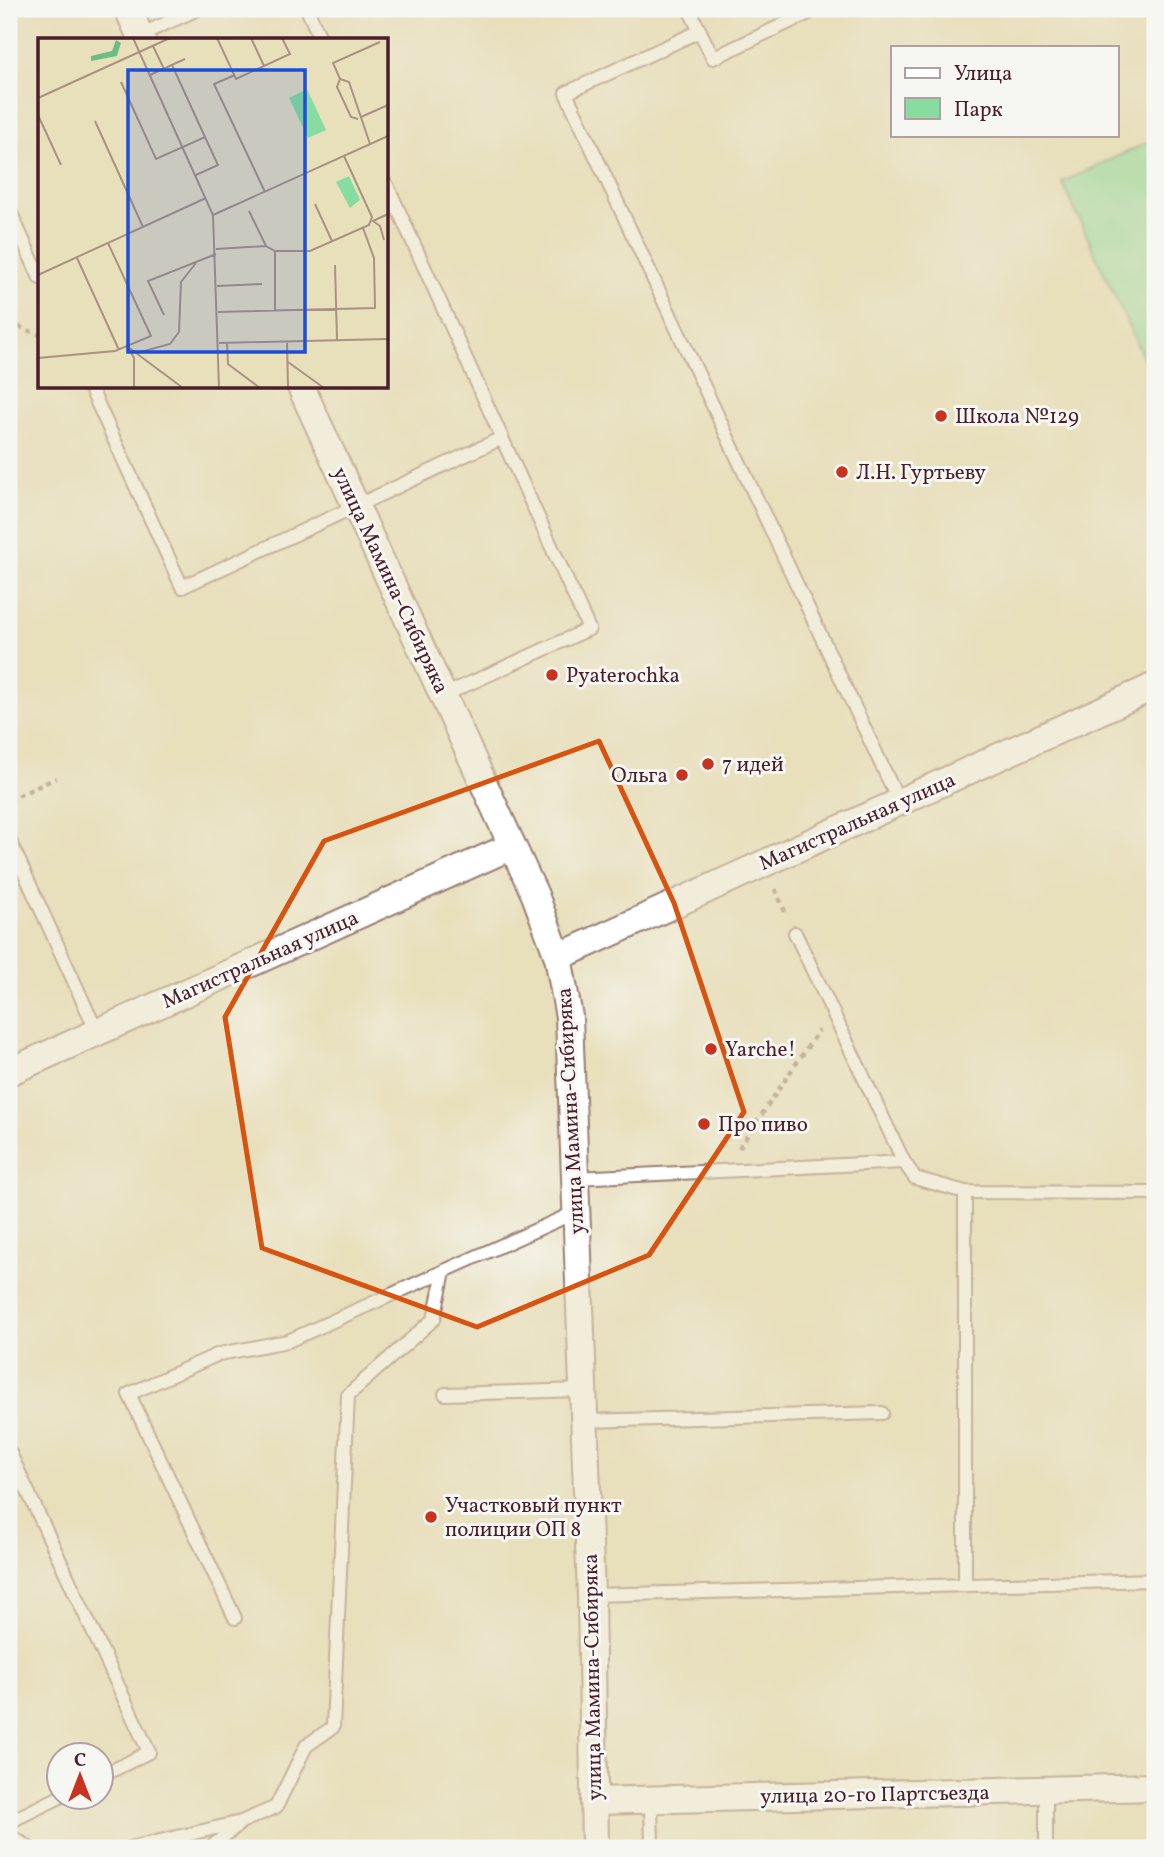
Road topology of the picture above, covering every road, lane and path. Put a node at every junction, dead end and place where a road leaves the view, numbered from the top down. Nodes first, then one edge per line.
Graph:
1 (128, 9) edge
2 (198, 9) edge
3 (307, 9) edge
4 (689, 9) edge
5 (817, 9) edge
6 (700, 31) junction
7 (141, 38) edge
8 (320, 38) edge
9 (388, 187) edge
10 (9, 209) edge
11 (38, 274) edge
12 (9, 323) edge
13 (38, 334) edge
14 (90, 388) edge
15 (301, 388) edge
16 (502, 438) junction
17 (356, 508) junction
18 (1155, 686) edge
19 (444, 695) junction
20 (18, 696) dead end
21 (9, 700) edge
22 (56, 778) dead end
23 (9, 800) edge
24 (899, 802) junction
25 (9, 839) edge
26 (512, 846) junction
27 (763, 864) junction
28 (795, 933) joint
29 (558, 957) junction
30 (832, 1010) junction
31 (97, 1032) junction
32 (9, 1073) edge
33 (904, 1162) junction
34 (723, 1171) junction
35 (575, 1178) junction
36 (965, 1192) junction
37 (1155, 1193) edge
38 (576, 1212) junction
39 (444, 1271) junction
40 (583, 1390) junction
41 (445, 1394) dead end
42 (882, 1413) dead end
43 (584, 1421) junction
44 (9, 1451) edge
45 (1155, 1580) edge
46 (965, 1585) junction
47 (591, 1594) junction
48 (235, 1618) dead end
49 (116, 1769) edge
50 (1155, 1787) edge
51 (1046, 1790) junction
52 (651, 1798) junction
53 (594, 1801) junction
54 (46, 1804) edge
55 (9, 1822) edge
56 (240, 1822) junction
57 (9, 1835) edge
58 (29, 1848) edge
59 (130, 1848) edge
60 (210, 1848) edge
61 (595, 1848) edge
62 (652, 1848) edge
63 (1046, 1848) edge

1 - 7 street
2 - 7 lane
3 - 8 lane
4 - 6 lane
5 - 6 lane
6 - 24 lane
9 - 16 lane
10 - 11 lane
12 - 13 path
14 - 17 lane
15 - 17 street, улица Мамина-Сибиряка
16 - 17 lane
16 - 19 lane
17 - 19 street, улица Мамина-Сибиряка
18 - 24 street, Магистральная улица
19 - 26 street, улица Мамина-Сибиряка
20 - 21 path
22 - 23 path
24 - 27 street, Магистральная улица
25 - 31 lane
26 - 29 street, улица Мамина-Сибиряка
26 - 31 street, Магистральная улица
27 - 28 path
27 - 29 street, Магистральная улица
28 - 30 lane
29 - 35 street, улица Мамина-Сибиряка
30 - 33 lane
30 - 34 path
31 - 32 street, Магистральная улица
33 - 34 lane
33 - 36 lane
34 - 35 lane
35 - 38 street, улица Мамина-Сибиряка
36 - 37 lane
36 - 46 lane
38 - 39 lane
38 - 40 street, улица Мамина-Сибиряка
39 - 48 lane
39 - 56 lane
40 - 41 lane
40 - 43 street, улица Мамина-Сибиряка
42 - 43 lane
43 - 47 street, улица Мамина-Сибиряка
44 - 49 lane
45 - 46 lane
46 - 47 lane
47 - 53 street, улица Мамина-Сибиряка
50 - 51 street, улица 20-го Партсъезда
51 - 52 street, улица 20-го Партсъезда
51 - 63 lane
52 - 53 street, улица 20-го Партсъезда
52 - 62 lane
53 - 61 street, улица Мамина-Сибиряка
54 - 55 lane
56 - 59 lane
56 - 60 lane
57 - 58 lane

